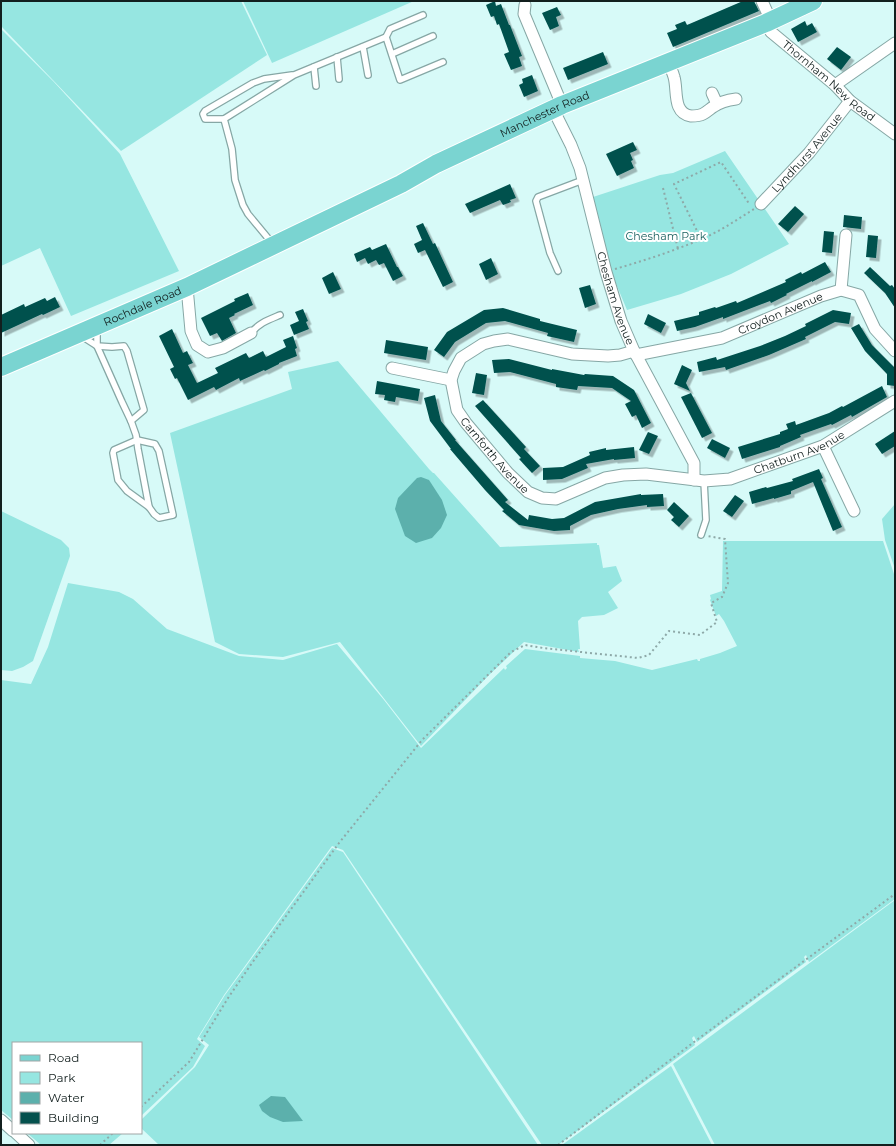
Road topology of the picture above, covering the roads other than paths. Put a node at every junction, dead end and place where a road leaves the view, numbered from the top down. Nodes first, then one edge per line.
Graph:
1 (762, 1) edge
2 (813, 1) edge
3 (524, 5) dead end
4 (423, 15) dead end
5 (769, 22) junction
6 (433, 36) dead end
7 (386, 37) junction
8 (895, 43) edge
9 (363, 47) junction
10 (392, 54) junction
11 (337, 57) junction
12 (443, 62) dead end
13 (668, 63) junction
14 (314, 67) junction
15 (294, 75) junction
16 (368, 75) dead end
17 (339, 80) dead end
18 (834, 85) junction
19 (316, 86) dead end
20 (712, 93) dead end
21 (736, 99) dead end
22 (850, 101) junction
23 (717, 104) junction
24 (557, 107) junction
25 (224, 119) junction
26 (895, 134) edge
27 (584, 180) junction
28 (757, 206) road end
29 (846, 235) dead end
30 (278, 243) junction
31 (558, 271) dead end
32 (187, 286) junction
33 (841, 290) junction
34 (280, 315) dead end
35 (96, 326) junction
36 (251, 333) joint
37 (78, 334) junction
38 (98, 346) junction
39 (895, 351) edge
40 (635, 353) junction
41 (1, 367) edge
42 (392, 368) dead end
43 (451, 380) junction
44 (895, 401) edge
45 (131, 421) junction
46 (137, 440) junction
47 (823, 446) junction
48 (699, 480) junction
49 (149, 507) junction
50 (854, 511) dead end
51 (701, 535) road end
52 (1, 1120) edge
53 (12, 1130) edge
54 (17, 1134) edge
55 (29, 1145) edge

1 - 5 street, Thornham New Road
2 - 5 main road, Manchester Road
3 - 24 street, Chesham Avenue
4 - 7 lane
5 - 13 main road, Manchester Road
5 - 18 street, Thornham New Road
6 - 10 lane
7 - 9 lane
7 - 10 lane
8 - 18 street
9 - 11 lane
9 - 16 lane
10 - 12 lane
11 - 14 lane
11 - 17 lane
13 - 23 street
13 - 24 main road, Manchester Road
14 - 15 lane
14 - 19 lane
15 - 25 lane
15 - 25 lane
18 - 22 street, Thornham New Road
20 - 23 street
21 - 23 street
22 - 26 street, Thornham New Road
22 - 28 street, Lyndhurst Avenue
24 - 27 street, Chesham Avenue
24 - 30 main road, Manchester Road
25 - 30 lane
27 - 31 lane
27 - 40 street, Chesham Avenue
29 - 33 street
30 - 32 main road, Rochdale Road
32 - 35 main road, Rochdale Road
32 - 36 street
33 - 39 street
33 - 40 street, Croydon Avenue
34 - 36 lane
35 - 37 main road, Rochdale Road
35 - 38 lane
37 - 38 lane
37 - 41 main road, Rochdale Road
38 - 45 lane
38 - 45 lane
40 - 43 street
40 - 48 street, Chesham Avenue
42 - 43 street
43 - 48 street, Carnforth Avenue
44 - 47 street, Chatburn Avenue
45 - 46 lane
46 - 49 lane
46 - 49 lane
46 - 49 lane
47 - 48 street, Chatburn Avenue
47 - 50 street
48 - 51 lane
52 - 53 street
54 - 55 street

